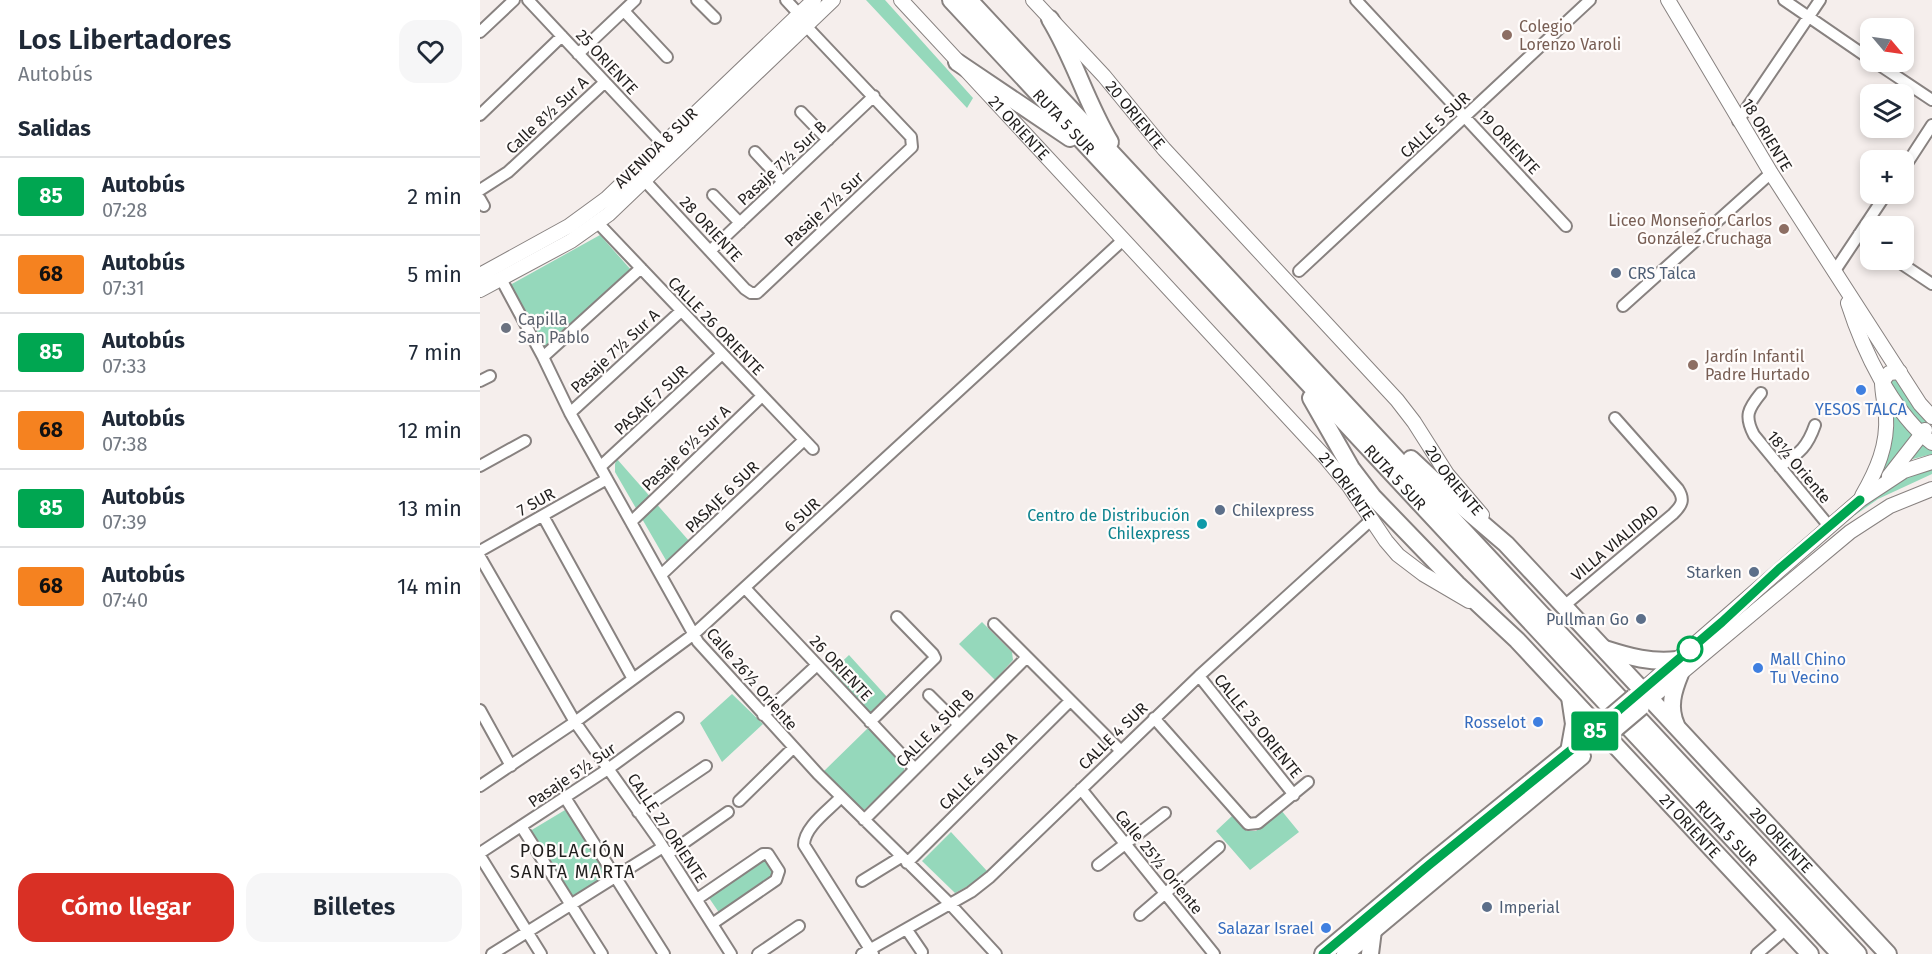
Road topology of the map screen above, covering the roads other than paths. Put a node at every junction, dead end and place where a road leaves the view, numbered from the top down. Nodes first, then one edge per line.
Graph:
1 (514, 0) edge
2 (528, 0) edge
3 (635, 0) edge
4 (697, 0) edge
5 (786, 0) edge
6 (814, 0) edge
7 (833, 0) edge
8 (901, 0) edge
9 (951, 0) edge
10 (969, 0) edge
11 (1033, 0) edge
12 (1356, 0) edge
13 (1668, 0) edge
14 (1784, 0) edge
15 (1820, 0) edge
16 (1585, 2) edge
17 (624, 10) junction
18 (1808, 17) junction
19 (715, 18) dead end
20 (1050, 18) junction
21 (803, 20) junction
22 (480, 32) edge
23 (562, 36) junction
24 (1860, 52) edge
25 (578, 54) junction
26 (667, 57) dead end
27 (957, 62) junction
28 (1890, 72) edge
29 (605, 82) junction
30 (874, 96) junction
31 (1932, 100) edge
32 (801, 112) dead end
33 (480, 114) edge
34 (1465, 117) junction
35 (1738, 121) junction
36 (1932, 125) edge
37 (828, 140) junction
38 (664, 145) junction
39 (755, 153) dead end
40 (1914, 153) edge
41 (1104, 164) junction
42 (1126, 168) junction
43 (1771, 173) junction
44 (645, 181) junction
45 (783, 182) junction
46 (480, 190) edge
47 (713, 195) dead end
48 (1879, 204) edge
49 (598, 223) junction
50 (740, 223) junction
51 (1566, 226) dead end
52 (1859, 234) joint
53 (1122, 240) junction
54 (711, 250) junction
55 (641, 268) junction
56 (1911, 270) edge
57 (1299, 271) dead end
58 (1834, 272) junction
59 (480, 275) edge
60 (501, 279) junction
61 (1842, 284) junction
62 (1932, 284) edge
63 (480, 290) edge
64 (757, 293) joint
65 (1623, 306) dead end
66 (681, 311) junction
67 (722, 354) junction
68 (543, 357) junction
69 (1288, 362) junction
70 (1900, 372) junction
71 (490, 376) dead end
72 (1880, 378) junction
73 (480, 381) edge
74 (1761, 393) dead end
75 (762, 396) junction
76 (1351, 409) junction
77 (570, 413) junction
78 (1615, 418) dead end
79 (1932, 418) edge
80 (1815, 425) dead end
81 (1927, 439) edge
82 (804, 440) junction
83 (525, 441) dead end
84 (813, 449) dead end
85 (1932, 462) edge
86 (480, 466) edge
87 (600, 467) junction
88 (1780, 467) junction
89 (607, 480) junction
90 (1877, 488) junction
91 (1930, 489) edge
92 (1860, 500) junction
93 (543, 516) junction
94 (1371, 520) junction
95 (631, 522) junction
96 (1828, 524) junction
97 (1506, 544) junction
98 (480, 551) edge
99 (480, 557) edge
100 (660, 575) junction
101 (745, 588) junction
102 (1564, 606) junction
103 (1488, 614) junction
104 (897, 617) dead end
105 (994, 624) dead end
106 (694, 634) junction
107 (1604, 649) junction
108 (1027, 657) junction
109 (817, 665) junction
110 (1679, 667) junction
111 (1199, 676) junction
112 (633, 679) junction
113 (930, 695) dead end
114 (1570, 697) junction
115 (1642, 698) junction
116 (1070, 701) junction
117 (480, 710) edge
118 (763, 715) junction
119 (678, 718) dead end
120 (1154, 718) junction
121 (575, 722) junction
122 (870, 722) junction
123 (959, 725) junction
124 (1607, 728) junction
125 (1678, 729) junction
126 (793, 748) junction
127 (1120, 750) junction
128 (1569, 752) junction
129 (511, 766) junction
130 (706, 766) dead end
131 (915, 769) junction
132 (608, 770) junction
133 (1308, 782) dead end
134 (480, 786) edge
135 (1081, 789) junction
136 (1294, 795) junction
137 (566, 798) junction
138 (840, 798) junction
139 (739, 801) dead end
140 (638, 812) junction
141 (728, 812) dead end
142 (1165, 813) dead end
143 (864, 820) junction
144 (521, 826) junction
145 (1125, 844) junction
146 (1219, 847) dead end
147 (666, 851) junction
148 (480, 854) edge
149 (904, 860) junction
150 (1098, 865) dead end
151 (615, 877) junction
152 (862, 881) dead end
153 (1165, 893) junction
154 (697, 899) junction
155 (950, 904) junction
156 (571, 905) junction
157 (1140, 915) dead end
158 (712, 924) junction
159 (799, 926) dead end
160 (1366, 927) junction
161 (1786, 929) junction
162 (907, 930) junction
163 (527, 932) junction
164 (868, 952) edge
165 (922, 952) dead end
166 (1351, 952) edge
167 (1324, 953) edge
168 (492, 954) edge
169 (541, 954) edge
170 (602, 954) edge
171 (664, 954) edge
172 (731, 954) edge
173 (758, 954) edge
174 (996, 954) edge
175 (1214, 954) edge
176 (1370, 954) edge
177 (1757, 954) edge
178 (1810, 954) edge
179 (1840, 954) edge
180 (1858, 954) edge
181 (1888, 954) edge

1 - 22 street
2 - 23 street, 25 ORIENTE
3 - 17 street
4 - 19 street
5 - 21 street
6 - 21 main road, AVENIDA 8 SUR
7 - 21 main road, AVENIDA 8 SUR
8 - 27 main road, 21 ORIENTE
9 - 41 highway, RUTA 5 SUR
10 - 42 highway, RUTA 5 SUR
11 - 20 main road, 20 ORIENTE
12 - 34 street, 19 ORIENTE
13 - 35 main road, 18 ORIENTE
14 - 18 street
15 - 18 street
16 - 34 street, CALLE 5 SUR
17 - 25 street
17 - 26 street
18 - 24 street
18 - 35 street
20 - 42 highway
20 - 97 main road, 20 ORIENTE
21 - 30 street
21 - 38 main road, AVENIDA 8 SUR
21 - 44 main road, AVENIDA 8 SUR
23 - 25 street, 25 ORIENTE
23 - 33 street
25 - 29 street, 25 ORIENTE
27 - 41 highway
27 - 53 main road, 21 ORIENTE
28 - 31 street
29 - 38 street, 25 ORIENTE
29 - 46 street, Calle 8½ Sur A
30 - 37 street, Pasaje 7½ Sur B
30 - 64 street, Pasaje 7½ Sur
32 - 37 street
34 - 51 street, 19 ORIENTE
34 - 57 street, CALLE 5 SUR
35 - 43 main road, 18 ORIENTE
36 - 40 street
37 - 45 street, Pasaje 7½ Sur B
38 - 59 main road, AVENIDA 8 SUR
39 - 45 street
41 - 69 highway, RUTA 5 SUR
42 - 76 highway, RUTA 5 SUR
43 - 58 main road, 18 ORIENTE
43 - 65 street
44 - 49 main road, AVENIDA 8 SUR
44 - 54 street, 28 ORIENTE
45 - 50 street, Pasaje 7½ Sur B
47 - 50 street
48 - 52 street
49 - 55 street, CALLE 26 ORIENTE
49 - 60 main road, AVENIDA 8 SUR
50 - 54 street, Pasaje 7½ Sur B
52 - 58 street
53 - 94 main road, 21 ORIENTE
53 - 101 street, 6 SUR
54 - 64 street, 28 ORIENTE
55 - 66 street, CALLE 26 ORIENTE
55 - 68 street
56 - 62 street
58 - 61 main road, 18 ORIENTE
60 - 63 main road, AVENIDA 8 SUR
60 - 68 street, Calle 26½ Oriente
61 - 70 main road, 18 ORIENTE
61 - 72 main road, 18 ORIENTE
66 - 67 street, CALLE 26 ORIENTE
66 - 77 street, Pasaje 7½ Sur A
67 - 75 street, CALLE 26 ORIENTE
67 - 87 street, PASAJE 7 SUR
68 - 77 street, Calle 26½ Oriente
69 - 103 highway
69 - 179 highway, RUTA 5 SUR
70 - 72 main road
70 - 79 main road, 18 ORIENTE
71 - 73 street
72 - 81 main road, 18 ORIENTE
72 - 92 main road
72 - 96 street
74 - 88 street, 18½ Oriente
75 - 82 street, CALLE 26 ORIENTE
75 - 95 street, Pasaje 6½ Sur A
76 - 97 highway
76 - 180 highway, RUTA 5 SUR
77 - 87 street, Calle 26½ Oriente
78 - 102 street, VILLA VIALIDAD
79 - 81 main road
80 - 88 street
81 - 90 main road
82 - 84 street, CALLE 26 ORIENTE
82 - 100 street, PASAJE 6 SUR
83 - 86 street
85 - 90 main road
87 - 89 street, Calle 26½ Oriente
88 - 96 street, 18½ Oriente
89 - 93 street, 7 SUR
89 - 95 street, Calle 26½ Oriente
90 - 92 main road
91 - 110 main road
92 - 96 main road
93 - 98 street, 7 SUR
93 - 112 street
94 - 103 main road, 21 ORIENTE
94 - 111 street, CALLE 4 SUR
95 - 100 street, Calle 26½ Oriente
96 - 110 main road
97 - 102 highway, 20 ORIENTE
99 - 121 street, CALLE 27 ORIENTE
100 - 106 street, Calle 26½ Oriente
101 - 106 street, 6 SUR
101 - 109 street, 26 ORIENTE
102 - 107 highway, 20 ORIENTE
103 - 114 highway, 21 ORIENTE
104 - 122 street
105 - 108 street
106 - 112 street, 6 SUR
106 - 118 street, Calle 26½ Oriente
107 - 110 highway
107 - 115 highway, 20 ORIENTE
108 - 116 street
108 - 123 street, CALLE 4 SUR B
109 - 118 street
109 - 122 street, 26 ORIENTE
110 - 115 main road
110 - 125 highway
111 - 120 street, CALLE 4 SUR
111 - 136 street, CALLE 25 ORIENTE
112 - 121 street, 6 SUR
113 - 123 street
114 - 124 highway, 21 ORIENTE
114 - 128 highway
115 - 124 highway, bridge
115 - 125 highway, 20 ORIENTE
116 - 127 street
116 - 149 street, CALLE 4 SUR A
117 - 129 street
118 - 126 street, Calle 26½ Oriente
119 - 132 street, Pasaje 5½ Sur
120 - 127 street, CALLE 4 SUR
120 - 136 street, CALLE 25 ORIENTE
121 - 129 street, 6 SUR
121 - 132 street, CALLE 27 ORIENTE
122 - 131 street, 26 ORIENTE
123 - 131 street, CALLE 4 SUR B
124 - 128 highway
124 - 160 highway
124 - 161 highway, 21 ORIENTE
125 - 181 highway, 20 ORIENTE
126 - 138 street, Calle 26½ Oriente
126 - 139 street
127 - 135 street, CALLE 4 SUR
128 - 160 highway
129 - 134 street, 6 SUR
130 - 140 street
131 - 143 street, CALLE 4 SUR B
132 - 137 street, Pasaje 5½ Sur
132 - 140 street, CALLE 27 ORIENTE
133 - 136 street, CALLE 25 ORIENTE
135 - 145 street, Calle 25½ Oriente
135 - 155 street, CALLE 4 SUR
137 - 144 street, Pasaje 5½ Sur
137 - 151 street
138 - 143 street, Calle 26½ Oriente
138 - 164 street
140 - 147 street, CALLE 27 ORIENTE
141 - 147 street
142 - 145 street
143 - 149 street, Calle 26½ Oriente
144 - 148 street, Pasaje 5½ Sur
144 - 156 street
145 - 150 street
145 - 153 street, Calle 25½ Oriente
146 - 153 street
147 - 151 street
147 - 154 street, CALLE 27 ORIENTE
148 - 163 street
149 - 152 street, CALLE 4 SUR A
149 - 155 street, Calle 26½ Oriente
151 - 156 street
151 - 171 street
153 - 157 street
153 - 175 street, Calle 25½ Oriente
154 - 158 street, CALLE 27 ORIENTE
154 - 158 street
155 - 162 street, CALLE 4 SUR
155 - 174 street, Calle 26½ Oriente
156 - 163 street
156 - 170 street
158 - 172 street, CALLE 27 ORIENTE
159 - 173 street
160 - 166 highway
160 - 167 highway
160 - 176 highway
161 - 177 street
161 - 178 highway, 21 ORIENTE
162 - 164 street, CALLE 4 SUR
162 - 165 street
163 - 168 street
163 - 169 street
166 - 167 highway

